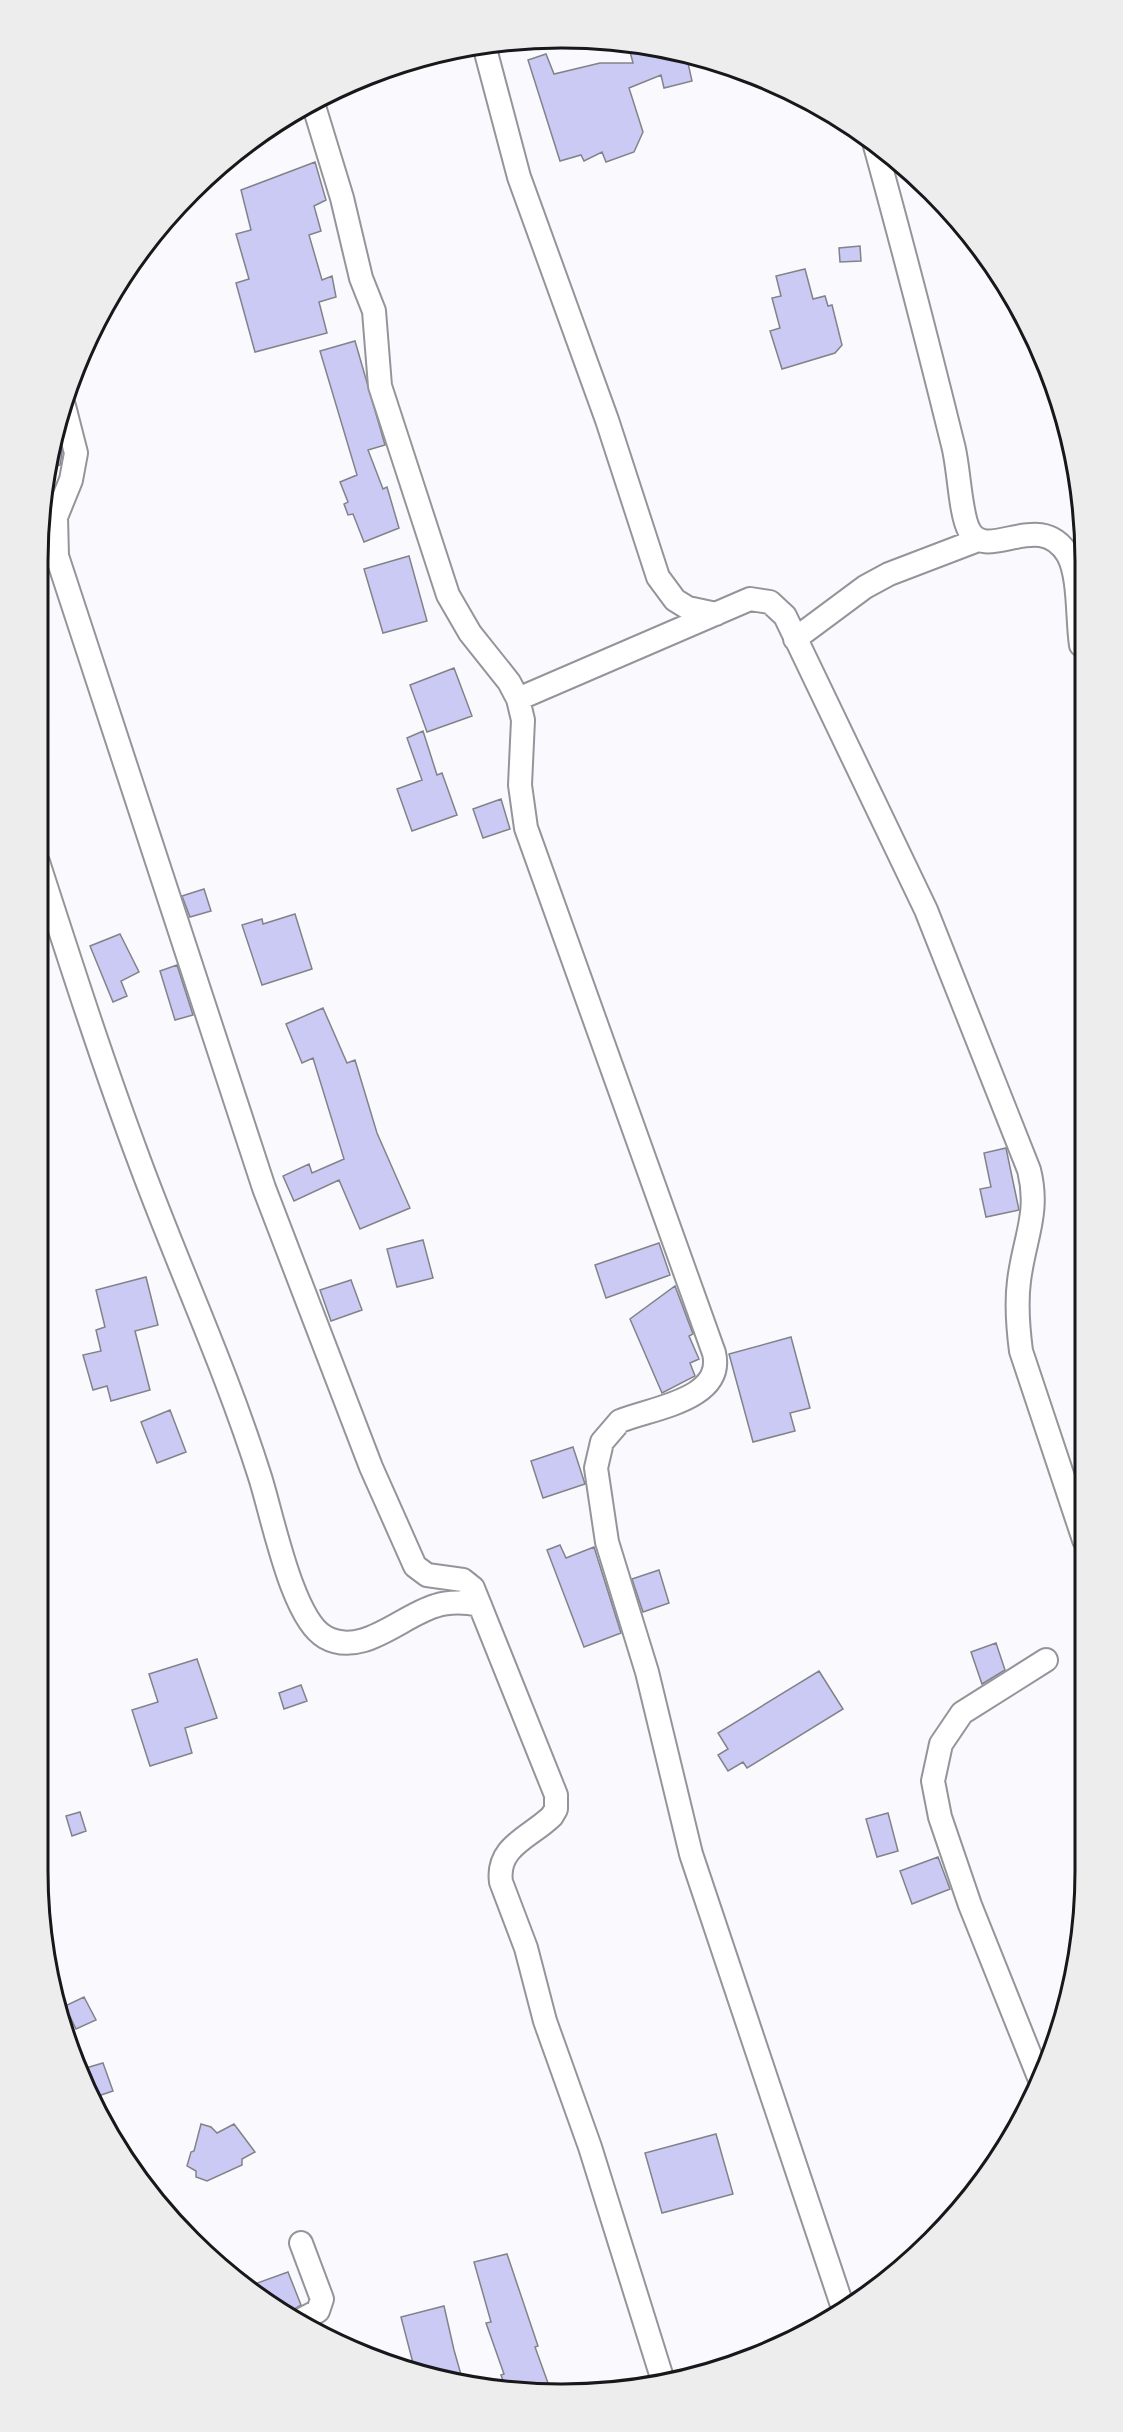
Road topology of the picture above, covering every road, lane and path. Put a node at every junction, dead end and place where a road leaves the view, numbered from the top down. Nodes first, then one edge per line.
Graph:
1 (486, 53) edge
2 (316, 111) edge
3 (878, 157) edge
4 (68, 420) edge
5 (978, 540) junction
6 (1075, 591) edge
7 (716, 614) junction
8 (795, 639) junction
9 (518, 699) junction
10 (48, 891) edge
11 (1075, 1513) edge
12 (480, 1605) junction
13 (1046, 1660) dead end
14 (1035, 2068) edge
15 (300, 2244) dead end
16 (841, 2301) edge
17 (308, 2316) edge
18 (661, 2374) edge

1 - 7 street
2 - 9 street
3 - 5 street
4 - 12 street
5 - 6 street
5 - 8 street
7 - 8 street
7 - 9 street
8 - 11 street
9 - 16 street
10 - 12 street
12 - 18 street
13 - 14 street
15 - 17 street

